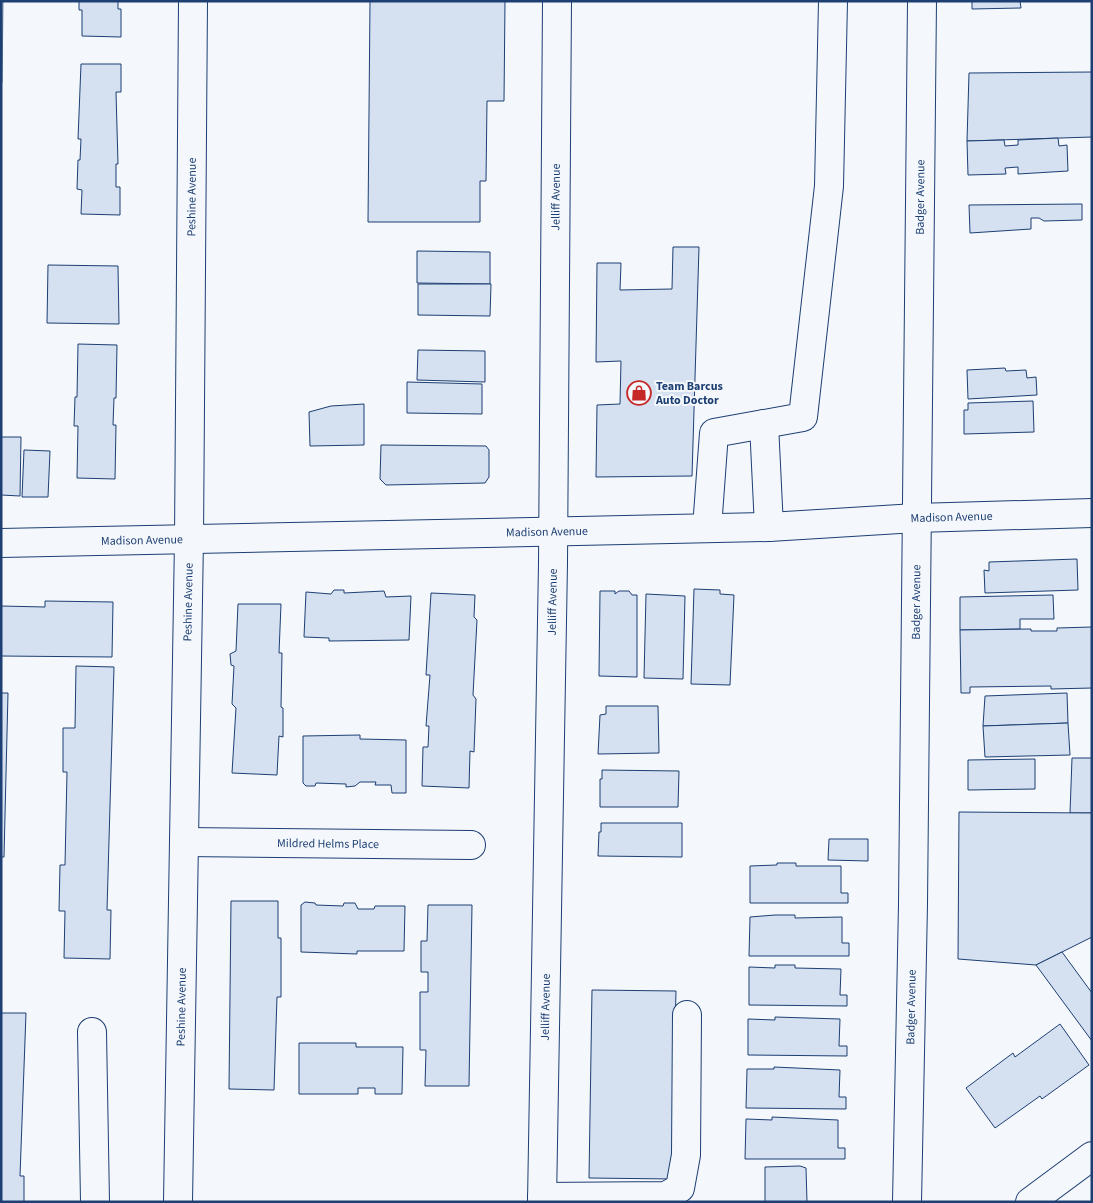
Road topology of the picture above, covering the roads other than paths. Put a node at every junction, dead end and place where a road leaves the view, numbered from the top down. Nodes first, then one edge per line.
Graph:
1 (193, 1) edge
2 (557, 1) edge
3 (833, 1) edge
4 (922, 1) edge
5 (764, 424) junction
6 (1092, 513) edge
7 (916, 518) junction
8 (769, 527) junction
9 (707, 528) junction
10 (553, 532) junction
11 (189, 540) junction
12 (1, 543) edge
13 (184, 842) junction
14 (471, 845) dead end
15 (687, 1015) dead end
16 (92, 1032) dead end
17 (1092, 1156) edge
18 (542, 1199) edge
19 (94, 1202) edge
20 (178, 1202) edge
21 (907, 1202) edge
22 (1030, 1202) edge

1 - 11 street, Peshine Avenue
2 - 10 street, Jelliff Avenue
3 - 5 street
4 - 7 street, Badger Avenue
5 - 8 street
5 - 9 street
6 - 7 street, Madison Avenue
7 - 8 street, Madison Avenue
7 - 21 street, Badger Avenue
8 - 9 street, Madison Avenue
9 - 10 street, Madison Avenue
10 - 11 street, Madison Avenue
10 - 18 street, Jelliff Avenue
11 - 12 street, Madison Avenue
11 - 13 street, Peshine Avenue
13 - 14 street, Mildred Helms Place
13 - 20 street, Peshine Avenue
15 - 18 street
16 - 19 street
17 - 22 street

